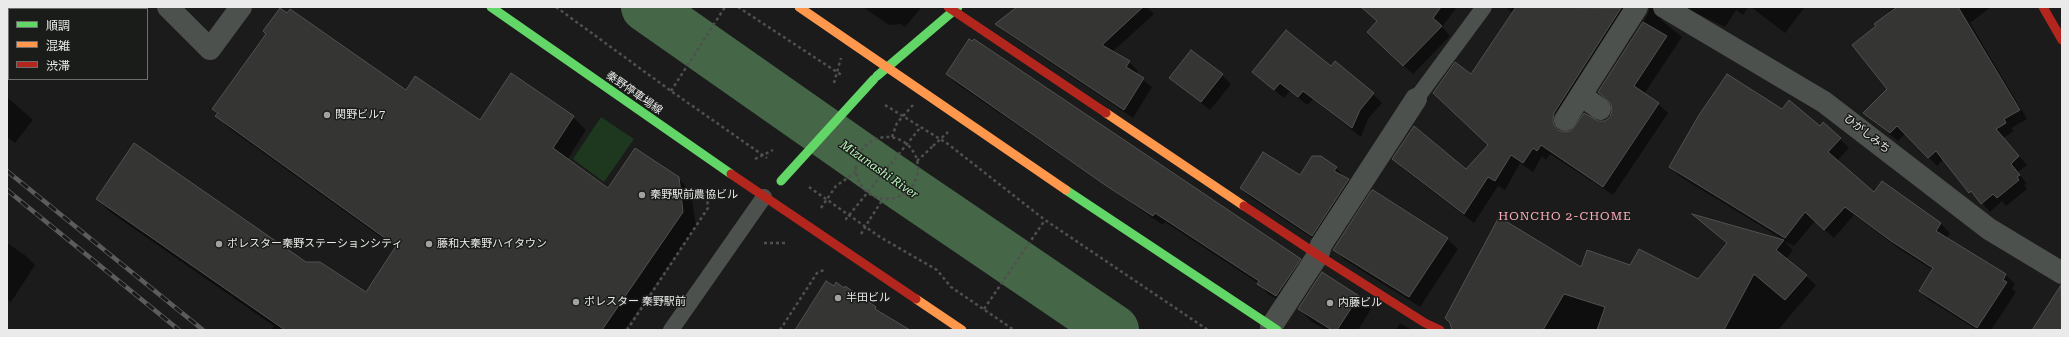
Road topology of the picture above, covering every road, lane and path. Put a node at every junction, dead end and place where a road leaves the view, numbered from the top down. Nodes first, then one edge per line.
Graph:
1 (168, 7) edge
2 (241, 7) edge
3 (491, 7) edge
4 (556, 7) edge
5 (725, 7) edge
6 (738, 7) edge
7 (799, 7) edge
8 (1484, 7) edge
9 (1637, 7) edge
10 (1664, 7) edge
11 (2043, 7) edge
12 (953, 8) edge
13 (2062, 40) edge
14 (841, 58) dead end
15 (886, 67) junction
16 (848, 80) dead end
17 (829, 88) dead end
18 (671, 91) junction
19 (1581, 95) junction
20 (1416, 99) joint
21 (881, 102) dead end
22 (913, 105) dead end
23 (1600, 109) dead end
24 (1566, 120) dead end
25 (920, 128) junction
26 (948, 132) dead end
27 (892, 137) junction
28 (778, 145) dead end
29 (755, 159) dead end
30 (917, 161) junction
31 (772, 162) dead end
32 (856, 172) junction
33 (804, 184) dead end
34 (773, 189) junction
35 (883, 199) junction
36 (820, 208) dead end
37 (848, 215) junction
38 (702, 217) dead end
39 (846, 220) dead end
40 (1045, 220) junction
41 (861, 234) dead end
42 (1318, 255) junction
43 (828, 268) dead end
44 (2062, 273) edge
45 (984, 309) junction
46 (1274, 328) edge
47 (627, 330) edge
48 (671, 330) edge
49 (780, 330) edge
50 (962, 330) edge
51 (1014, 330) edge
52 (1208, 330) edge
53 (1440, 330) edge

1 - 2 street
3 - 34 street, 秦野停車場線
4 - 18 path
5 - 18 path
6 - 16 path
7 - 15 street
8 - 20 lane
9 - 19 street
10 - 44 street, ひがしみち
11 - 13 street
12 - 15 street
12 - 42 street
14 - 17 path, bridge
15 - 34 street, bridge
15 - 46 street
18 - 31 path
19 - 23 street
19 - 24 street
20 - 42 street
21 - 25 path
22 - 27 path, bridge
25 - 37 path
25 - 40 path
26 - 30 path, bridge
27 - 30 path, bridge
27 - 32 path, bridge
28 - 29 path, bridge
30 - 35 path, bridge
32 - 35 path, bridge
32 - 36 path, bridge
33 - 37 path
34 - 48 lane
34 - 50 street, 秦野停車場線
35 - 41 path, bridge
37 - 39 path
37 - 45 path
38 - 47 path
40 - 45 path
40 - 52 path
42 - 46 street
42 - 53 street
43 - 49 path
45 - 51 path

